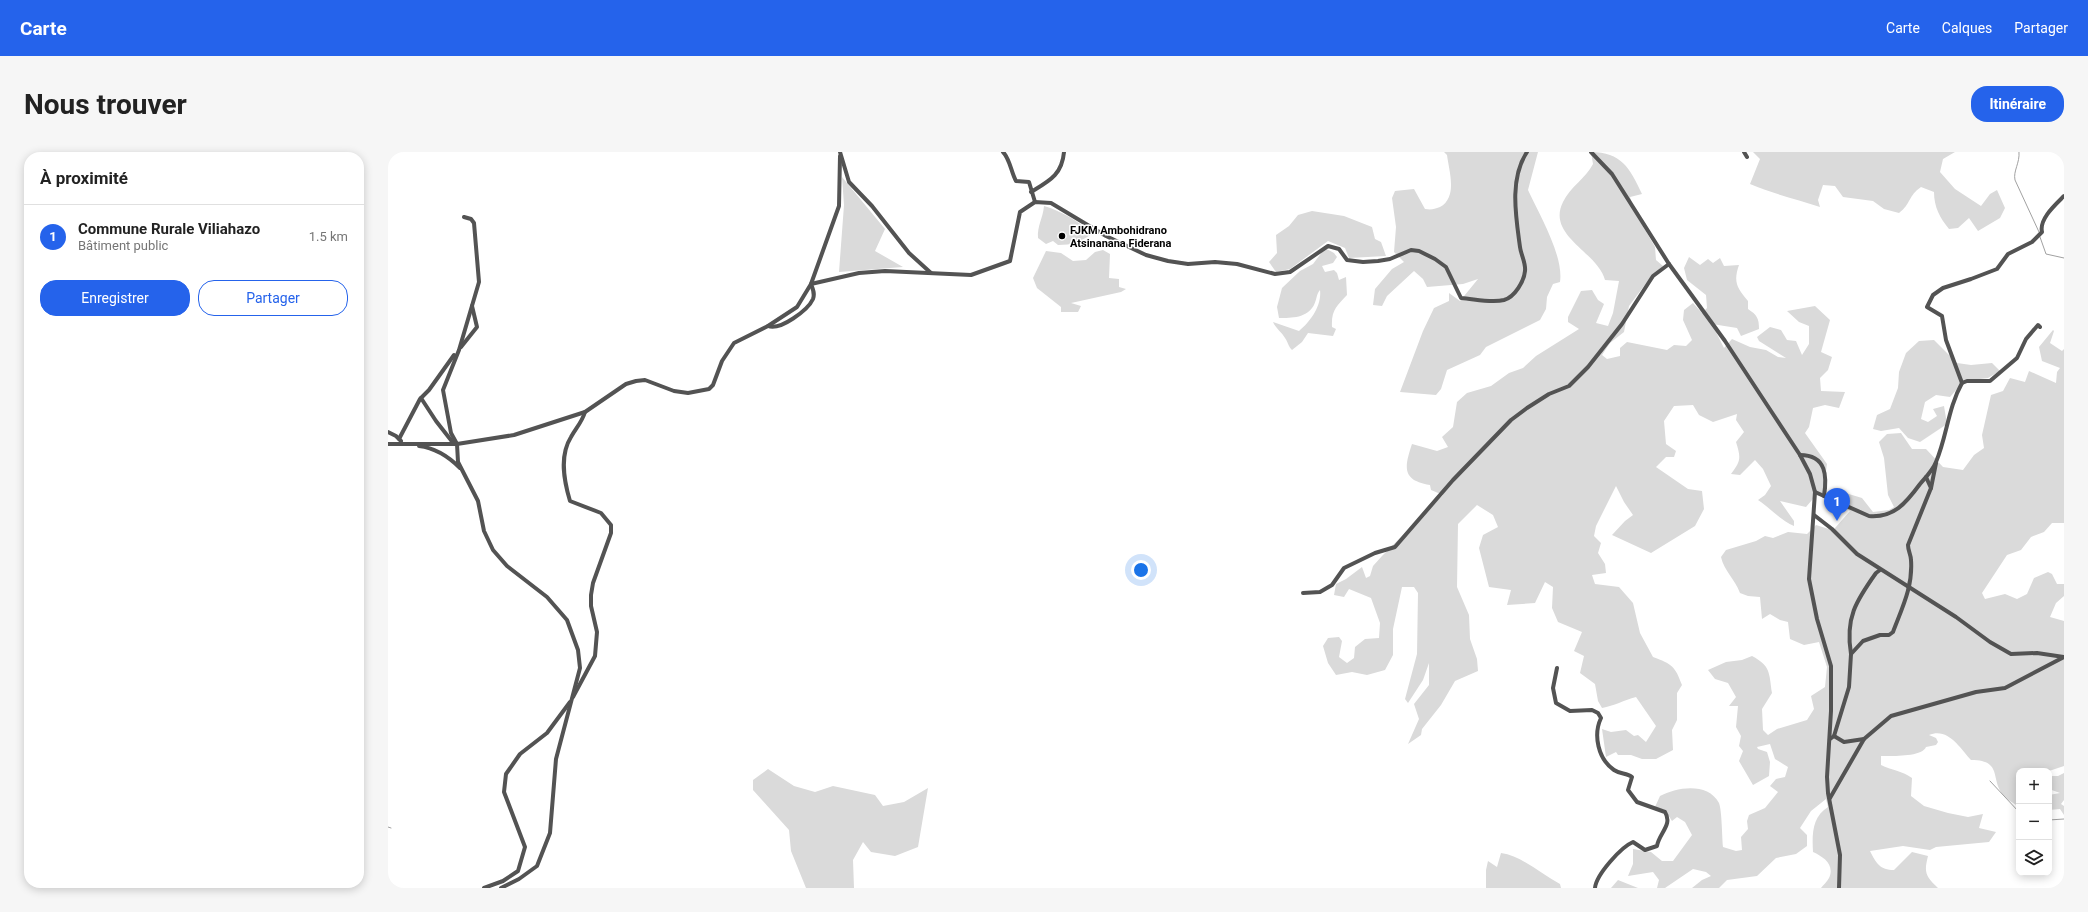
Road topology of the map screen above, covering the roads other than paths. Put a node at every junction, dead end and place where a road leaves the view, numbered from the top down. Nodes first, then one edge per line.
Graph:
1 (1003, 152) edge
2 (1064, 152) edge
3 (1528, 152) edge
4 (1591, 152) edge
5 (1744, 152) edge
6 (840, 154) edge
7 (1747, 157) dead end
8 (1031, 192) junction
9 (2064, 196) edge
10 (1035, 202) junction
11 (464, 217) dead end
12 (1669, 264) junction
13 (932, 273) junction
14 (811, 284) junction
15 (472, 305) junction
16 (768, 326) junction
17 (2040, 327) dead end
18 (459, 350) junction
19 (1962, 383) junction
20 (421, 398) junction
21 (585, 412) junction
22 (388, 432) edge
23 (399, 439) junction
24 (388, 444) edge
25 (403, 444) junction
26 (409, 444) junction
27 (456, 444) junction
28 (1800, 455) junction
29 (1936, 463) junction
30 (461, 469) junction
31 (1926, 477) junction
32 (1931, 488) junction
33 (1815, 492) junction
34 (1824, 496) junction
35 (1814, 515) junction
36 (1880, 570) junction
37 (1910, 587) junction
38 (1303, 593) dead end
39 (1852, 654) junction
40 (2064, 657) edge
41 (1557, 668) dead end
42 (571, 701) junction
43 (1834, 736) junction
44 (1830, 739) junction
45 (1864, 739) junction
46 (1829, 798) junction
47 (484, 888) edge
48 (501, 888) edge
49 (1595, 888) edge
50 (1839, 888) edge

1 - 8 street
2 - 8 street
3 - 10 street
4 - 12 street
5 - 7 street
6 - 13 street
6 - 14 street
8 - 10 street
9 - 19 street
10 - 13 street
11 - 15 street
12 - 28 street
12 - 38 street
13 - 14 street
14 - 16 street
14 - 16 street
15 - 18 street
15 - 18 street
16 - 21 street
17 - 19 street
18 - 20 street
18 - 27 street
19 - 29 street
20 - 23 street
20 - 27 street
21 - 27 street
21 - 42 street
22 - 23 street
23 - 25 street
24 - 25 street
25 - 26 street
26 - 27 street
26 - 30 street
27 - 30 street
28 - 33 street
28 - 34 street
29 - 31 street
29 - 32 street
30 - 42 street
31 - 32 street
31 - 34 street
32 - 37 street
33 - 34 street
33 - 35 street
35 - 36 street
35 - 44 street
36 - 37 street
36 - 39 street
37 - 39 street
37 - 40 street
39 - 43 street
40 - 45 street
41 - 49 street
42 - 47 street
42 - 48 street
43 - 44 street
43 - 45 street
44 - 46 street
45 - 46 street
46 - 50 street

